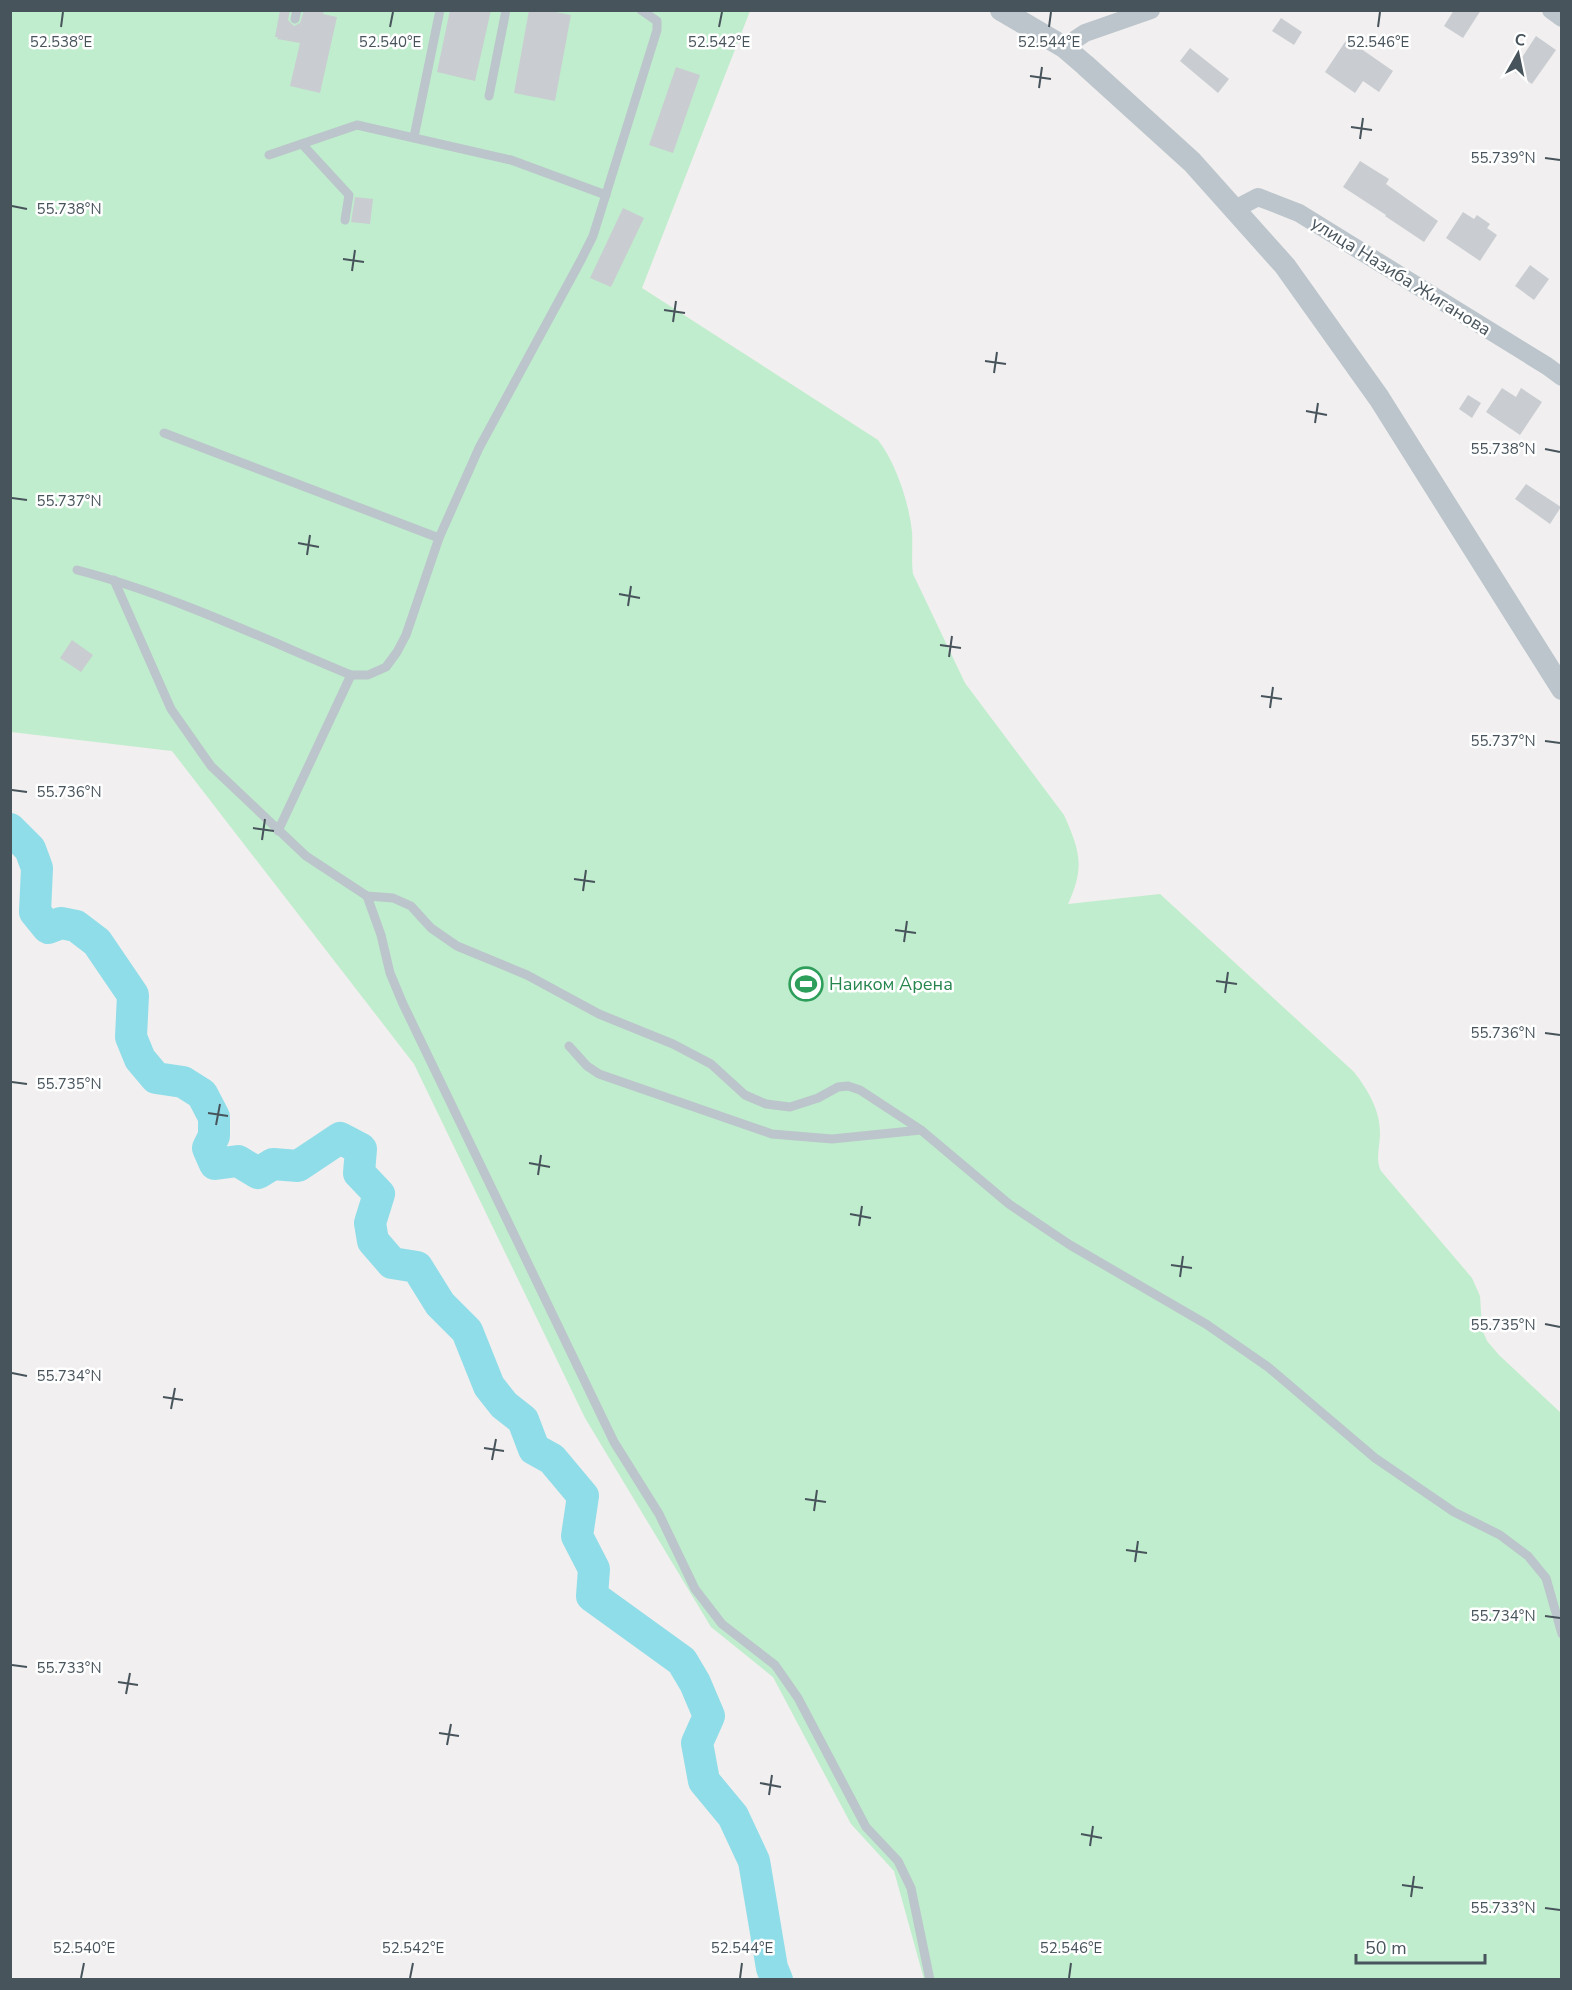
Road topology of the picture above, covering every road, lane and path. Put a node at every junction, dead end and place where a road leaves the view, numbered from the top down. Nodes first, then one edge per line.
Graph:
1 (440, 10) edge
2 (506, 10) edge
3 (642, 10) edge
4 (1001, 10) edge
5 (1151, 10) edge
6 (1551, 10) edge
7 (1562, 18) edge
8 (1064, 47) junction
9 (489, 96) dead end
10 (414, 137) junction
11 (302, 144) junction
12 (269, 155) dead end
13 (606, 195) junction
14 (1234, 209) junction
15 (345, 220) dead end
16 (1562, 377) edge
17 (164, 433) dead end
18 (439, 538) junction
19 (77, 570) dead end
20 (114, 580) junction
21 (351, 675) junction
22 (1562, 690) edge
23 (278, 831) junction
24 (367, 896) junction
25 (569, 1046) dead end
26 (921, 1130) junction
27 (1562, 1634) edge
28 (930, 1980) edge

1 - 10 lane
2 - 9 lane
3 - 13 lane
4 - 8 street
5 - 8 street
6 - 7 street
8 - 14 street
10 - 11 lane
10 - 13 lane
11 - 12 lane
11 - 15 lane
13 - 18 lane
14 - 16 street, улица Назиба Жиганова
14 - 22 street
17 - 18 lane
18 - 21 lane
19 - 20 lane
20 - 21 lane
20 - 23 lane
21 - 23 lane
23 - 24 lane
24 - 26 lane
24 - 28 lane
25 - 26 lane
26 - 27 lane

